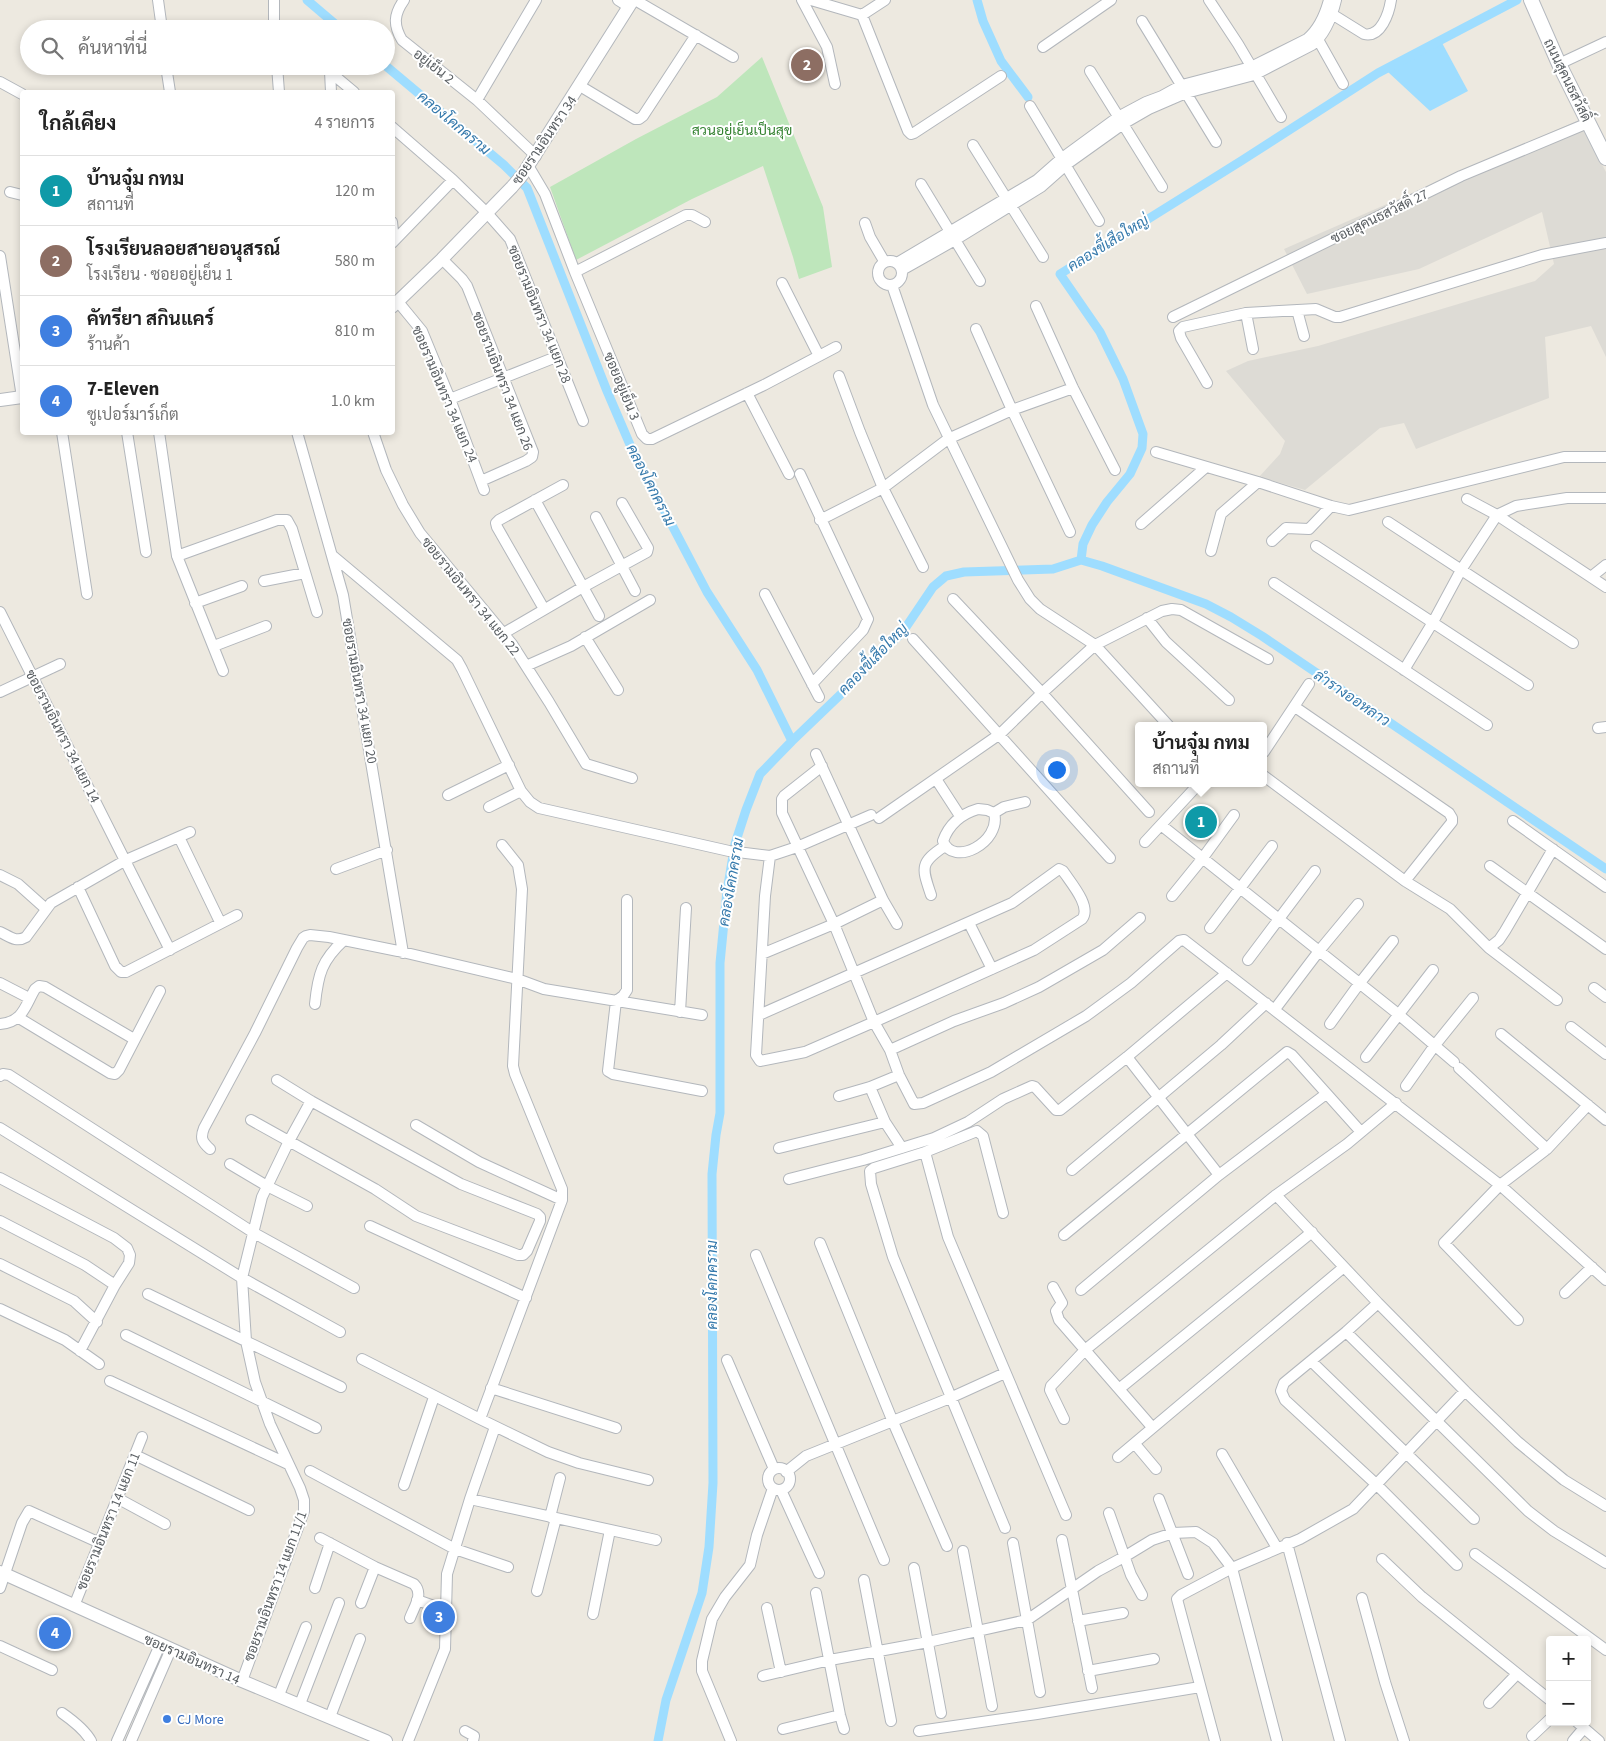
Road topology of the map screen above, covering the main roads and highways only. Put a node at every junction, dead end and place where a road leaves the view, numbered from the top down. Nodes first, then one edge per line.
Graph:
1 (1531, 0) edge
2 (1606, 158) edge

1 - 2 main road, ถนนสุคนธสวัสดิ์

